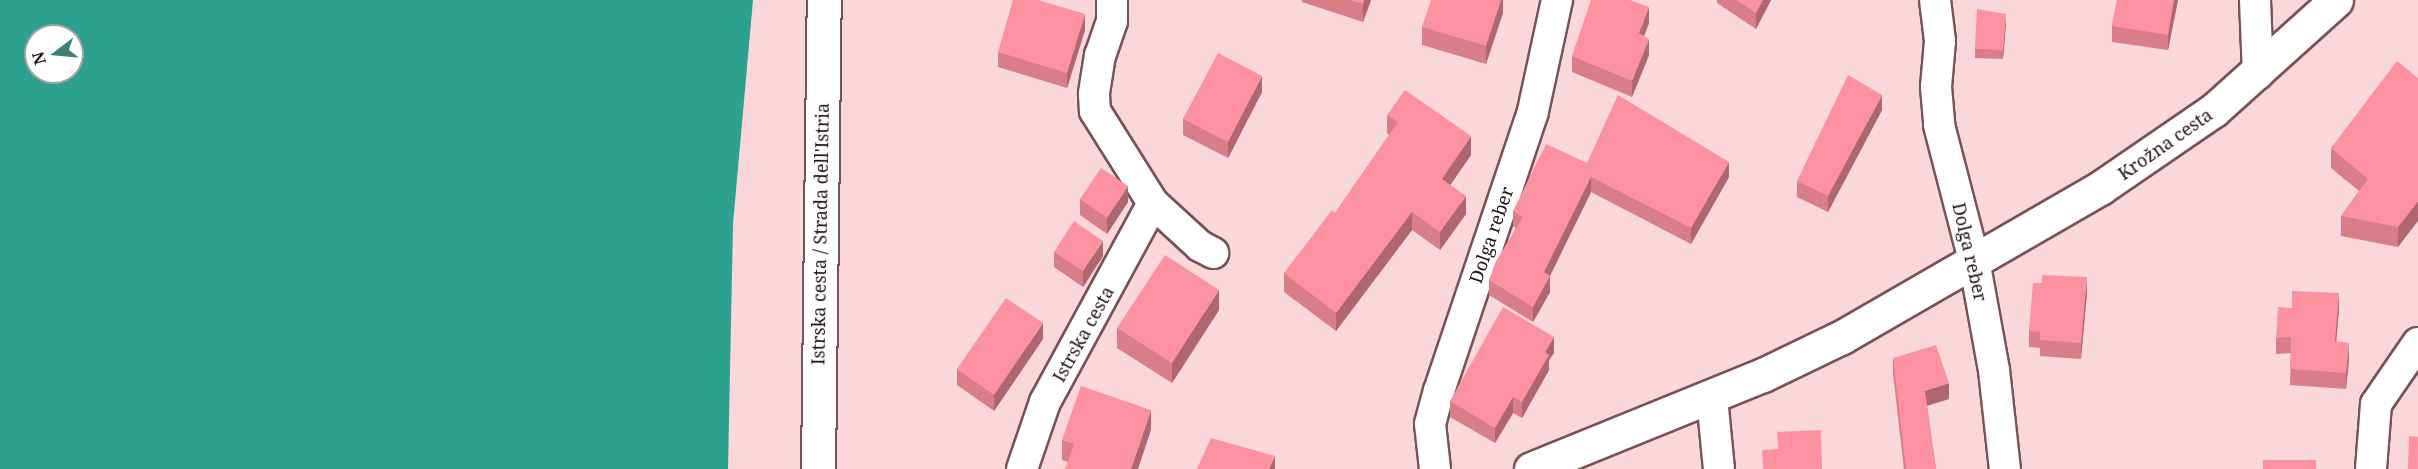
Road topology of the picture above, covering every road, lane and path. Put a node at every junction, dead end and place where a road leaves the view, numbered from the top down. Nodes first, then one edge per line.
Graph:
1 (824, 0) edge
2 (1112, 0) edge
3 (1557, 0) edge
4 (1935, 0) edge
5 (2255, 0) edge
6 (2336, 0) edge
7 (2258, 74) junction
8 (1153, 203) junction
9 (1213, 253) dead end
10 (1974, 260) junction
11 (2418, 343) edge
12 (1712, 398) junction
13 (818, 469) edge
14 (1022, 469) edge
15 (1435, 469) edge
16 (1531, 469) edge
17 (1719, 469) edge
18 (2005, 469) edge
19 (2371, 469) edge

1 - 13 street, Istrska cesta / Strada dell'Istria
2 - 8 street
3 - 15 street, Dolga reber
4 - 10 street, Dolga reber
5 - 7 street
6 - 7 street, Krožna cesta
7 - 10 street, Krožna cesta
8 - 9 street
8 - 14 street, Istrska cesta
10 - 12 street, Krožna cesta
10 - 18 street, Dolga reber
11 - 19 street
12 - 16 street, Krožna cesta
12 - 17 street

